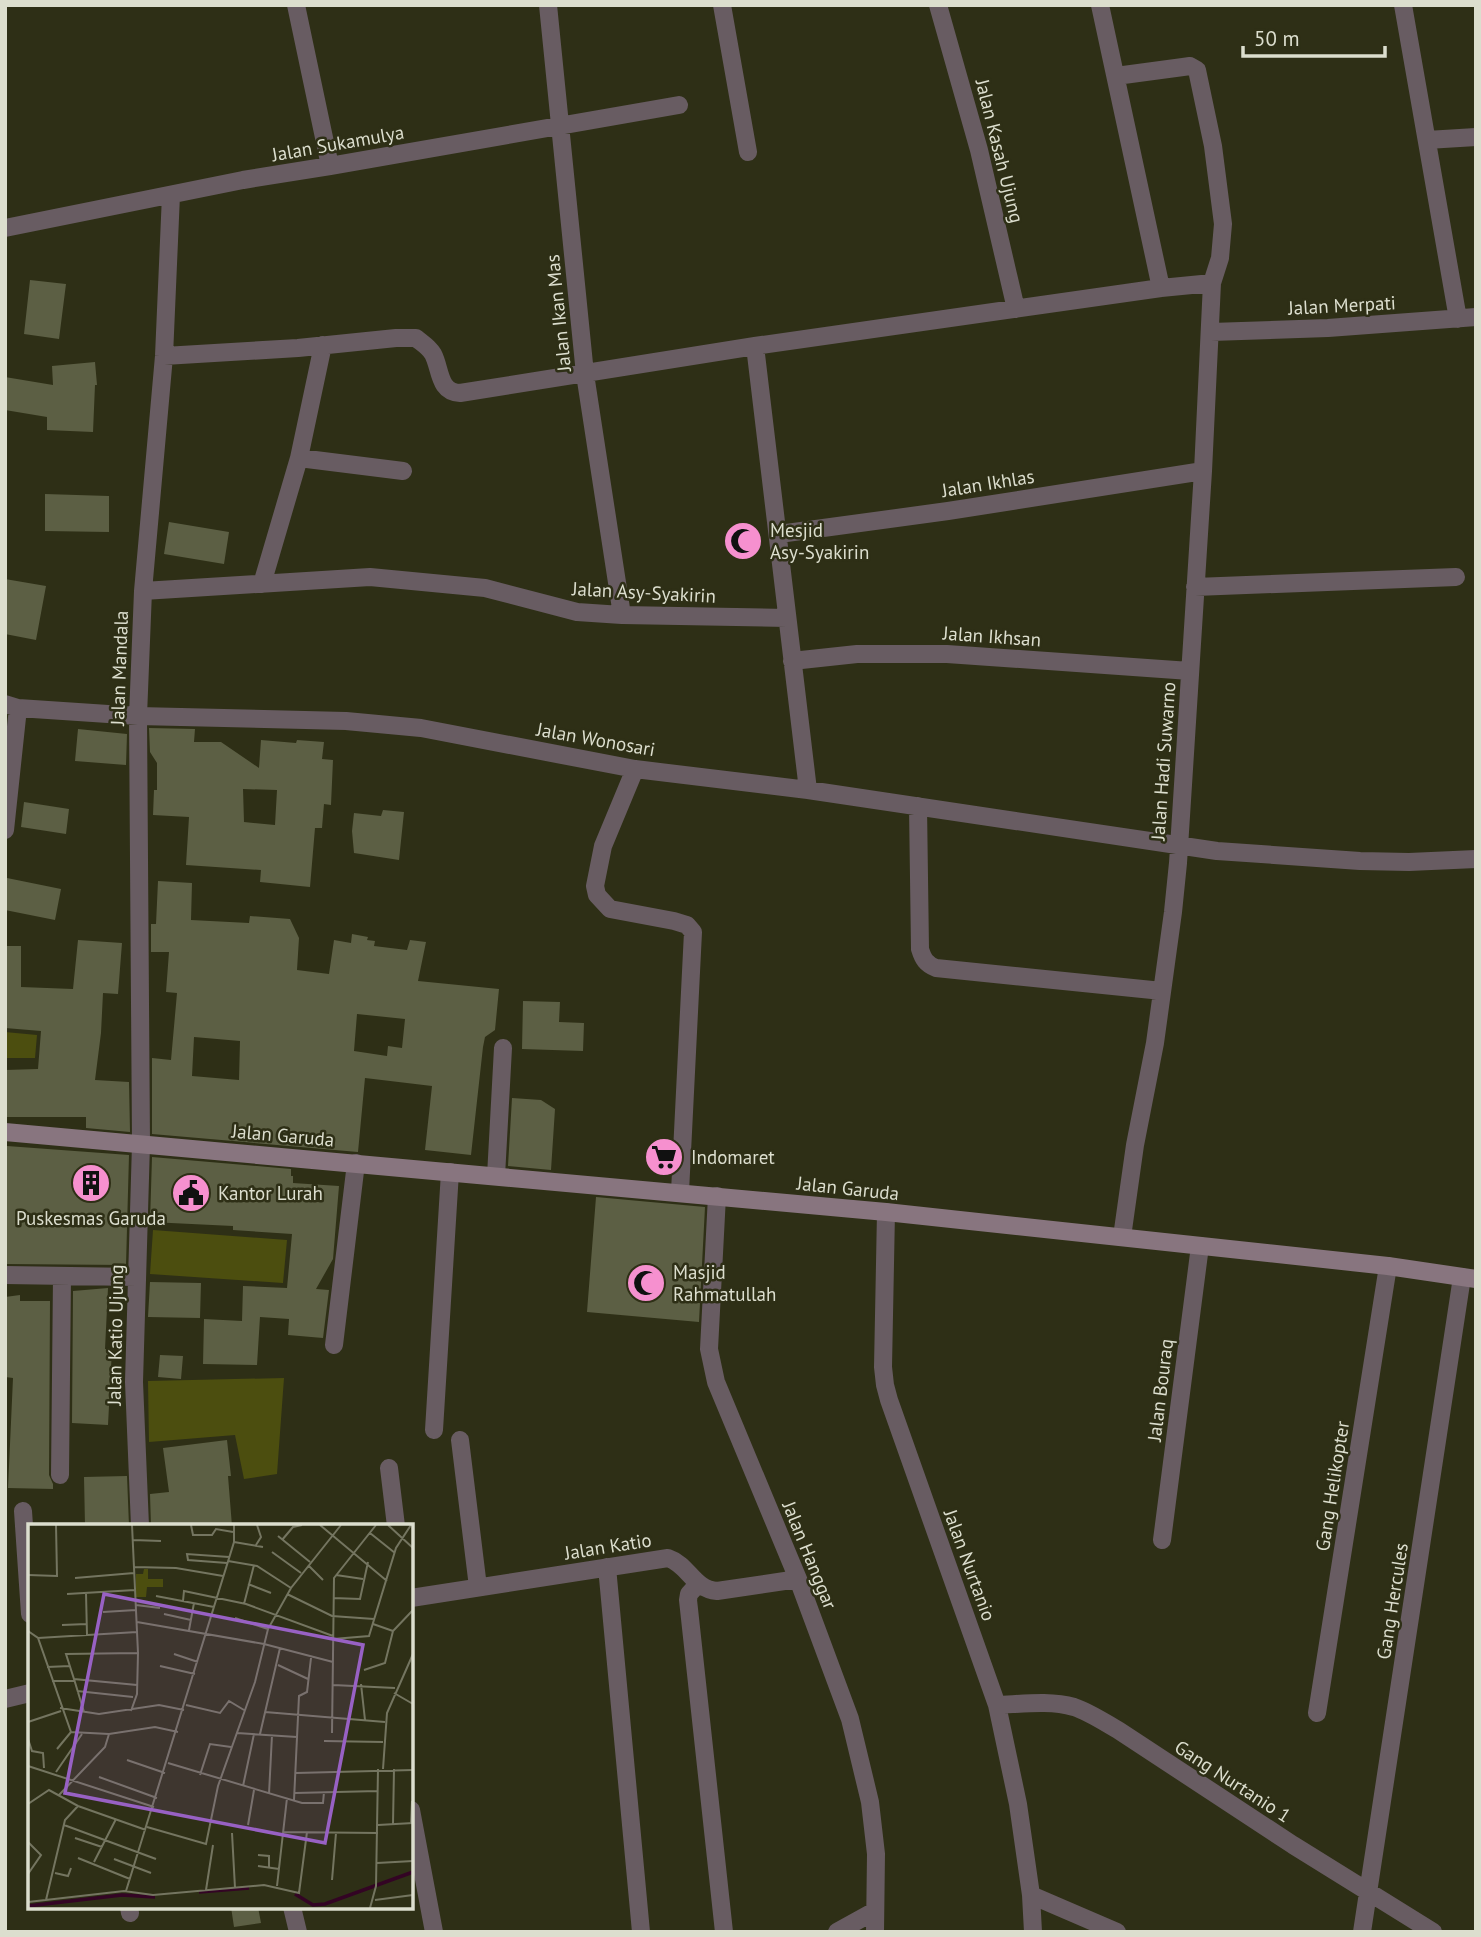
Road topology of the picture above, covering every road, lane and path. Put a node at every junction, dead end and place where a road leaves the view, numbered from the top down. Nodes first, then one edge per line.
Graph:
1 (296, 5) edge
2 (548, 5) edge
3 (722, 5) edge
4 (938, 5) edge
5 (1100, 5) edge
6 (1404, 5) edge
7 (1116, 76) junction
8 (679, 105) dead end
9 (560, 125) junction
10 (1476, 137) edge
11 (1427, 140) junction
12 (748, 152) dead end
13 (330, 166) junction
14 (171, 195) junction
15 (5, 228) edge
16 (1212, 283) junction
17 (1161, 288) junction
18 (1016, 309) junction
19 (1467, 318) edge
20 (1211, 332) junction
21 (323, 345) junction
22 (755, 346) junction
23 (164, 356) junction
24 (585, 374) junction
25 (299, 458) junction
26 (403, 471) dead end
27 (1203, 471) junction
28 (779, 534) junction
29 (1456, 577) dead end
30 (262, 584) junction
31 (1195, 587) junction
32 (143, 591) junction
33 (622, 615) junction
34 (787, 618) junction
35 (792, 661) junction
36 (1190, 671) junction
37 (12, 706) edge
38 (138, 716) junction
39 (635, 769) junction
40 (808, 790) junction
41 (918, 806) junction
42 (5, 830) edge
43 (1178, 844) junction
44 (1476, 859) edge
45 (1162, 991) junction
46 (503, 1048) dead end
47 (5, 1132) edge
48 (141, 1144) junction
49 (356, 1163) junction
50 (450, 1172) junction
51 (496, 1176) junction
52 (680, 1192) junction
53 (718, 1196) junction
54 (886, 1212) junction
55 (1122, 1237) junction
56 (1200, 1246) junction
57 (1388, 1266) junction
58 (5, 1275) edge
59 (62, 1276) junction
60 (136, 1277) junction
61 (1469, 1278) edge
62 (334, 1345) dead end
63 (434, 1430) dead end
64 (460, 1440) dead end
65 (389, 1468) dead end
66 (60, 1475) dead end
67 (23, 1511) dead end
68 (140, 1524) edge
69 (396, 1524) edge
70 (1162, 1540) dead end
71 (607, 1567) junction
72 (798, 1579) junction
73 (698, 1584) junction
74 (28, 1585) edge
75 (478, 1587) junction
76 (413, 1598) edge
77 (28, 1693) edge
78 (5, 1699) edge
79 (998, 1705) junction
80 (1317, 1713) dead end
81 (413, 1821) edge
82 (1369, 1891) junction
83 (1031, 1895) junction
84 (293, 1909) edge
85 (876, 1911) junction
86 (299, 1932) edge
87 (434, 1932) edge
88 (641, 1932) edge
89 (723, 1932) edge
90 (837, 1932) edge
91 (875, 1932) edge
92 (1033, 1932) edge
93 (1117, 1932) edge
94 (1362, 1932) edge
95 (1433, 1932) edge

1 - 13 street
2 - 9 street, Jalan Ikan Mas
3 - 12 street
4 - 18 street, Jalan Kasah Ujung
5 - 7 street
6 - 11 street
7 - 16 street, Jalan Hadi Suwarno
7 - 17 street
8 - 9 street, Jalan Sukamulya
9 - 13 street, Jalan Sukamulya
9 - 24 street, Jalan Ikan Mas
10 - 11 street
11 - 19 street
13 - 14 street, Jalan Sukamulya
14 - 15 street, Jalan Sukamulya
14 - 23 street, Jalan Mandala
16 - 17 street
16 - 20 street, Jalan Hadi Suwarno
17 - 18 street
18 - 22 street
19 - 20 street, Jalan Merpati
20 - 27 street, Jalan Hadi Suwarno
21 - 23 street
21 - 24 street
21 - 25 street
22 - 24 street
22 - 28 street
23 - 32 street, Jalan Mandala
24 - 33 street, Jalan Ikan Mas
25 - 26 street
25 - 30 street
27 - 28 street, Jalan Ikhlas
27 - 31 street, Jalan Hadi Suwarno
28 - 34 street
29 - 31 street
30 - 32 street, Jalan Asy-Syakirin
30 - 33 street, Jalan Asy-Syakirin
31 - 36 street, Jalan Hadi Suwarno
32 - 38 street, Jalan Mandala
33 - 34 street, Jalan Asy-Syakirin
34 - 35 street
35 - 36 street, Jalan Ikhsan
35 - 40 street
36 - 43 street, Jalan Hadi Suwarno
37 - 38 street, Jalan Wonosari
37 - 42 street
38 - 39 street, Jalan Wonosari
38 - 48 street, Jalan Mandala
39 - 40 street, Jalan Wonosari
39 - 52 street
40 - 41 street, Jalan Wonosari
41 - 43 street, Jalan Wonosari
41 - 45 street
43 - 44 street, Jalan Wonosari
43 - 45 street, Jalan Hadi Suwarno
45 - 55 street, Jalan Hadi Suwarno
46 - 51 street
47 - 48 street, Jalan Garuda
48 - 49 street, Jalan Garuda
48 - 60 street, Jalan Katio Ujung
49 - 50 street, Jalan Garuda
49 - 62 street
50 - 51 street, Jalan Garuda
50 - 63 street
51 - 52 street, Jalan Garuda
52 - 53 street, Jalan Garuda
53 - 54 street, Jalan Garuda
53 - 72 street, Jalan Hanggar
54 - 55 street, Jalan Garuda
54 - 79 street, Jalan Nurtanio
55 - 56 street, Jalan Garuda
56 - 57 street, Jalan Garuda
56 - 70 street, Jalan Bouraq
57 - 61 street, Jalan Garuda
57 - 80 street, Gang Helikopter
58 - 59 street
59 - 60 street
59 - 66 street
60 - 68 street, Jalan Katio Ujung
61 - 82 street, Gang Hercules
64 - 75 street
65 - 69 street
67 - 74 street
71 - 73 street, Jalan Katio
71 - 75 street, Jalan Katio
71 - 88 street
72 - 73 street
72 - 85 street, Jalan Hanggar
73 - 89 street
75 - 76 street, Jalan Katio
77 - 78 street
79 - 82 street, Gang Nurtanio 1
79 - 83 street, Jalan Nurtanio
81 - 87 street
82 - 94 street, Gang Hercules
82 - 95 street, Gang Nurtanio 1
83 - 92 street, Jalan Nurtanio
83 - 93 street
84 - 86 street
85 - 90 street
85 - 91 street, Jalan Hanggar

